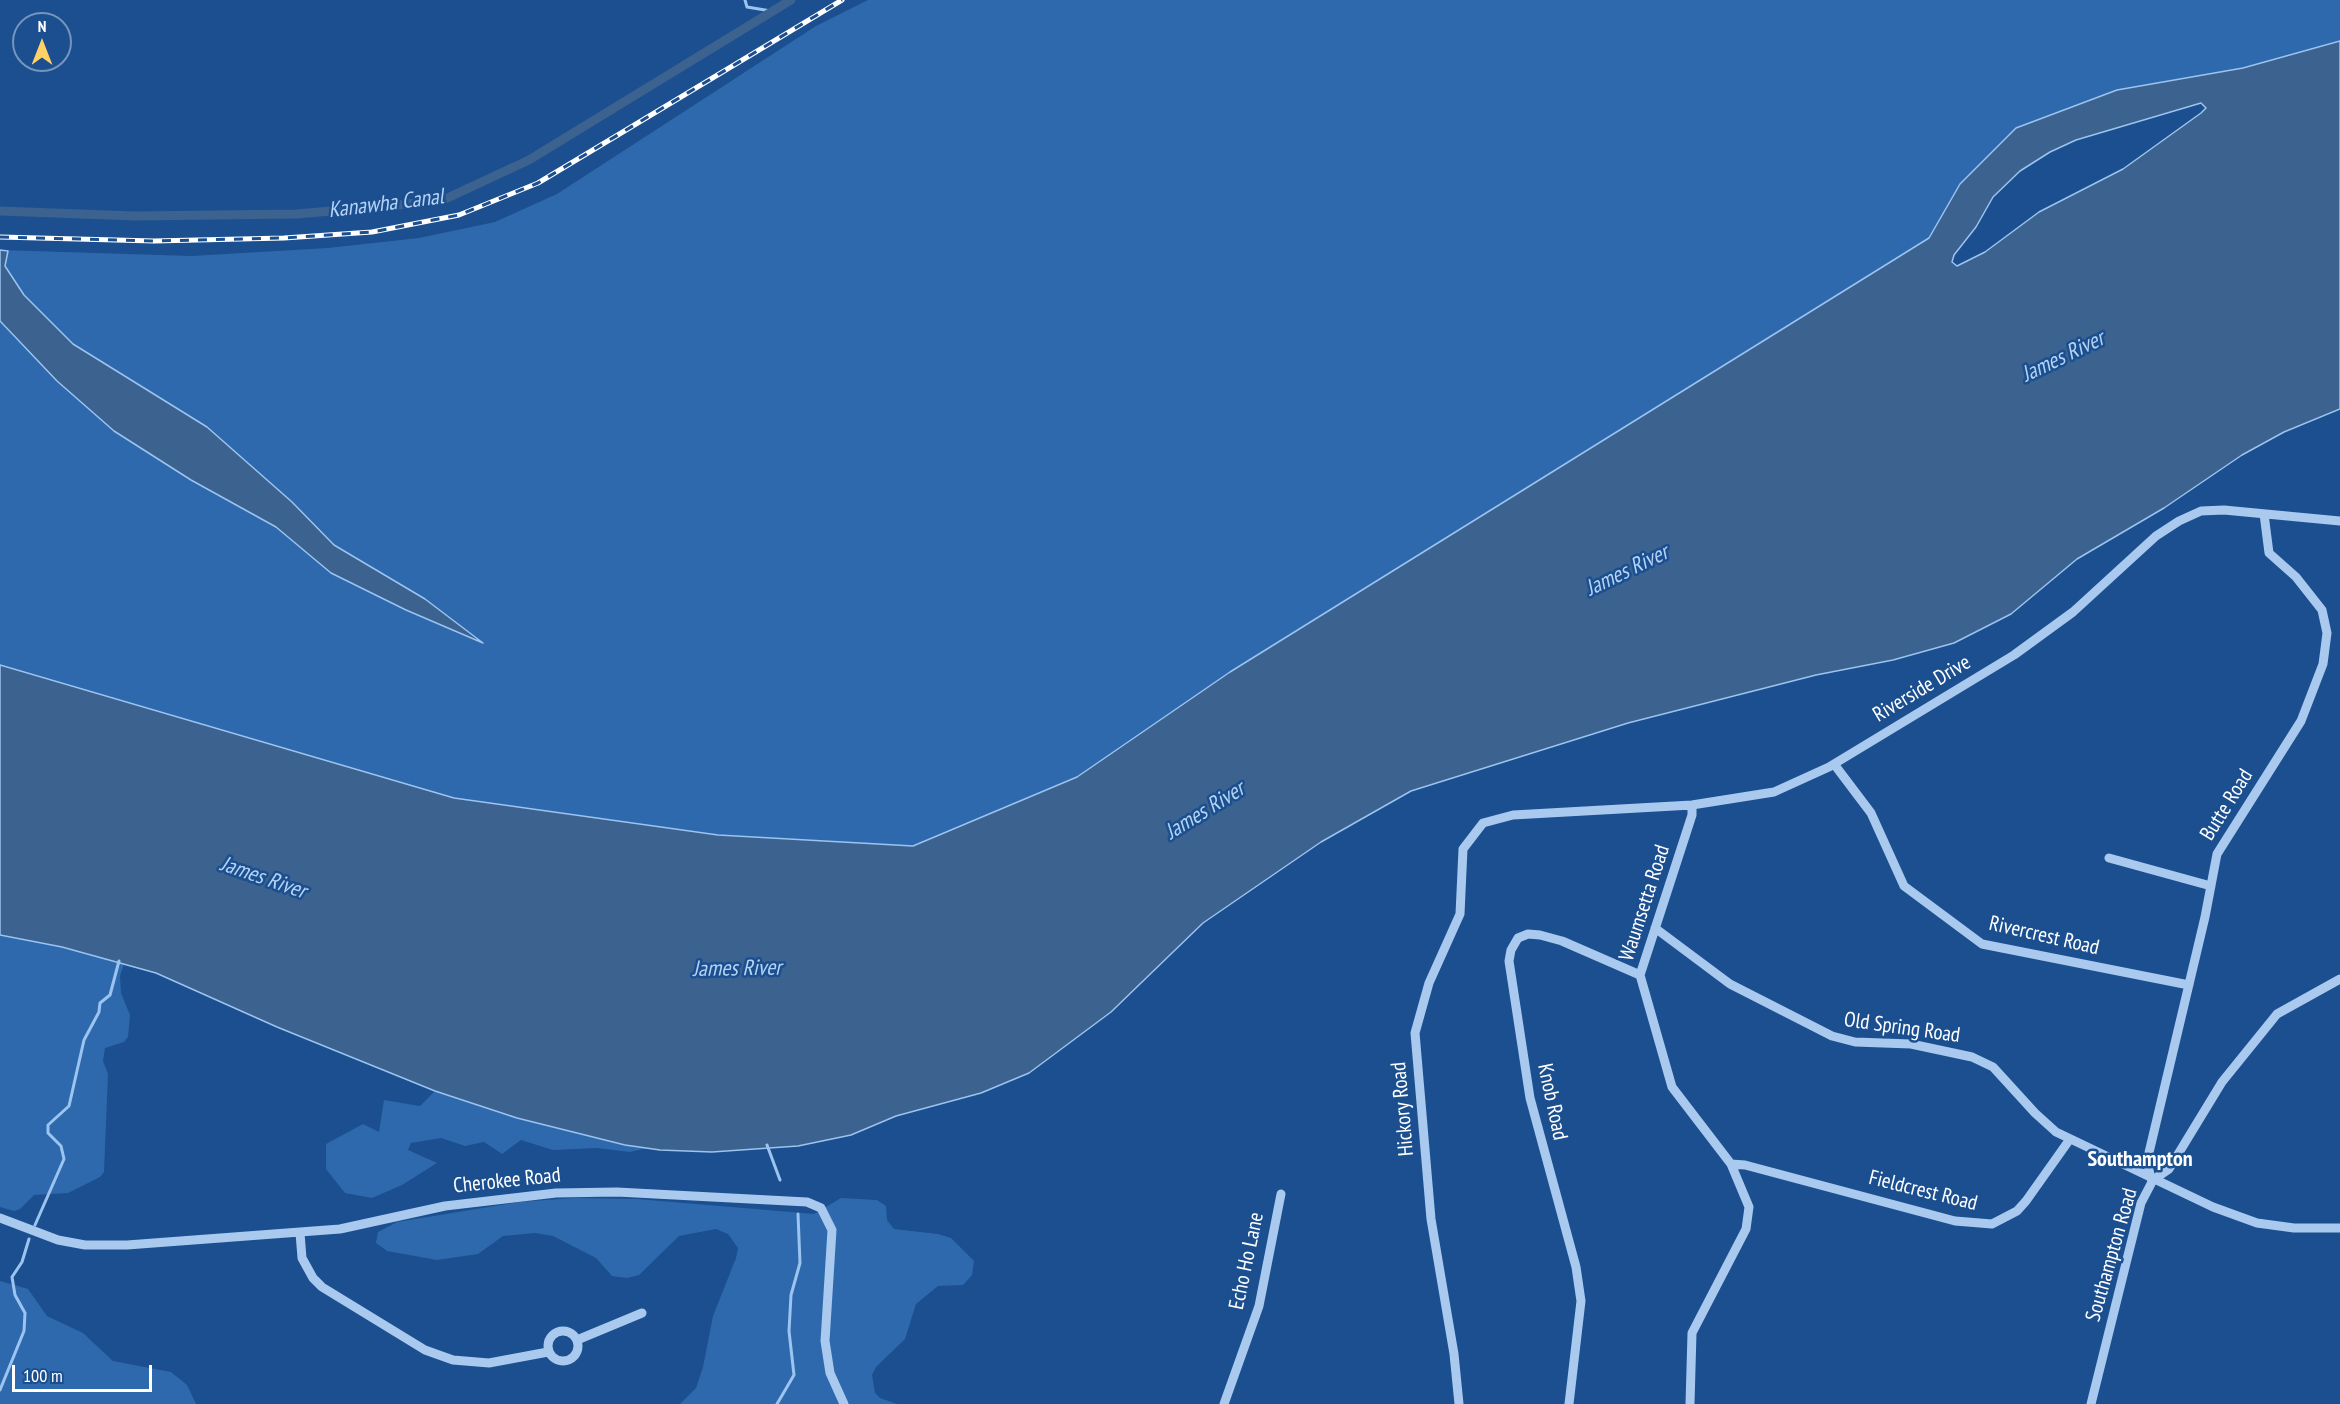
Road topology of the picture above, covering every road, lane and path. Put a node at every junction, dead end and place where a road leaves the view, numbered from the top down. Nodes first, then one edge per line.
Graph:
1 (2264, 514) junction
2 (2340, 522) edge
3 (1834, 764) junction
4 (1692, 805) junction
5 (1483, 824) joint
6 (2109, 858) dead end
7 (2211, 886) junction
8 (1655, 928) junction
9 (1640, 975) junction
10 (2340, 978) edge
11 (2189, 985) junction
12 (2070, 1139) junction
13 (1731, 1164) junction
14 (2152, 1179) junction
15 (1281, 1194) dead end
16 (0, 1218) edge
17 (2340, 1228) edge
18 (300, 1233) junction
19 (642, 1313) dead end
20 (577, 1340) junction
21 (548, 1352) junction
22 (844, 1404) edge
23 (1224, 1404) edge
24 (1459, 1404) edge
25 (1569, 1404) edge
26 (1690, 1404) edge
27 (2091, 1404) edge

1 - 2 street, Riverside Drive
1 - 3 street, Riverside Drive
1 - 7 street, Butte Road
3 - 4 street, Riverside Drive
3 - 11 street, Rivercrest Road
4 - 5 street, Riverside Drive
4 - 8 street, Waumsetta Road
5 - 24 street, Hickory Road
6 - 7 street
7 - 11 street, Butte Road
8 - 9 street, Waumsetta Road
8 - 12 street, Old Spring Road
9 - 13 street, Waumsetta Road
9 - 25 street, Knob Road
10 - 14 street, Southampton Road
11 - 14 street, Butte Road
12 - 13 street, Fieldcrest Road
12 - 14 street, Old Spring Road
13 - 26 street, Waumsetta Road
14 - 17 street, Old Spring Road
14 - 27 street, Southampton Road
15 - 23 street, Echo Ho Lane
16 - 18 street, Cherokee Road
18 - 21 street
18 - 22 street, Cherokee Road
19 - 20 street
20 - 21 street
20 - 21 street

